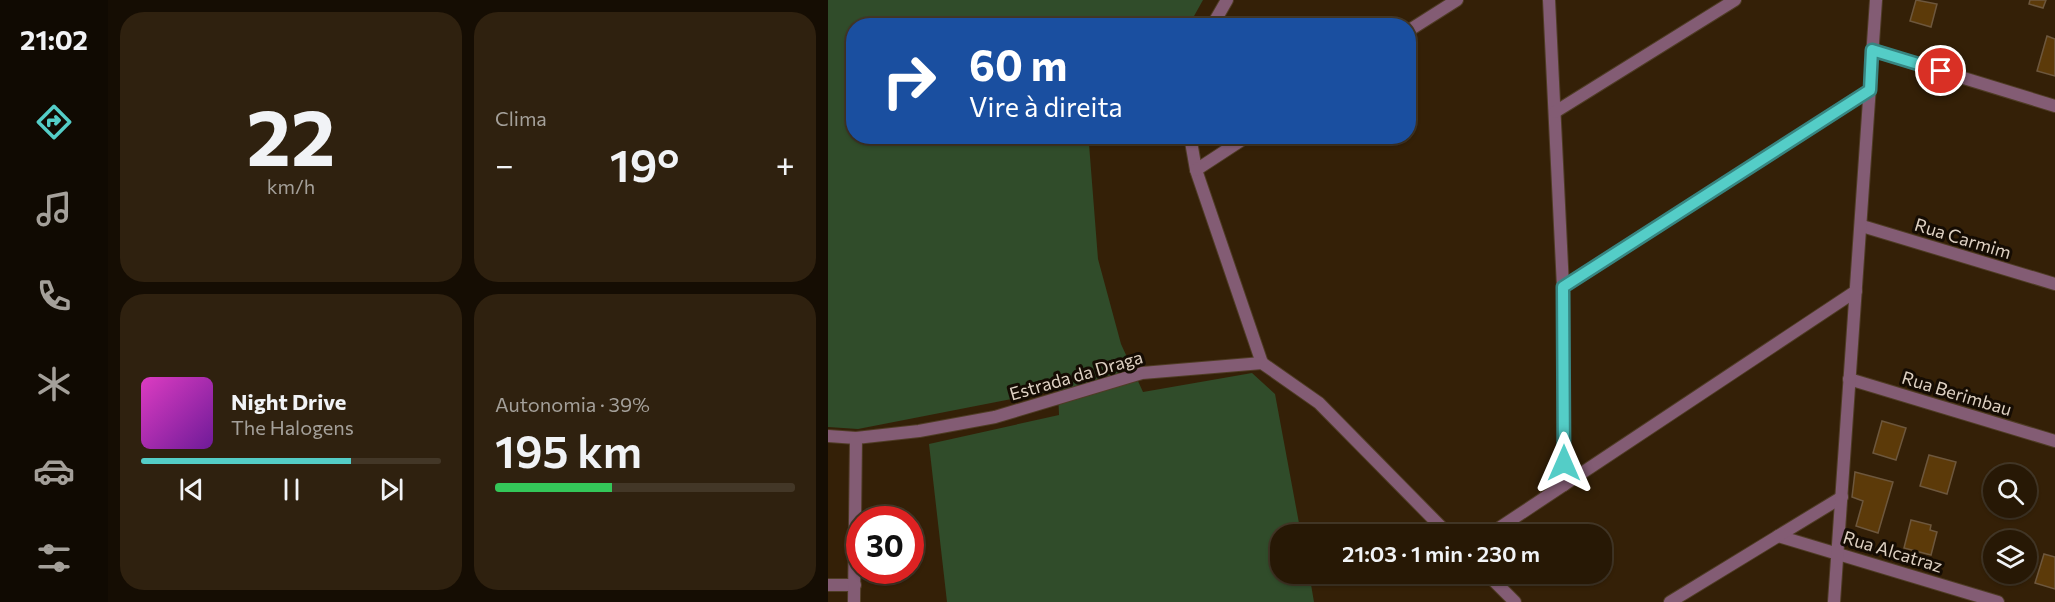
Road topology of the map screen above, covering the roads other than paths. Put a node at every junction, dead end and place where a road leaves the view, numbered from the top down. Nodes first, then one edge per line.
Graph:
1 (1227, 0) edge
2 (1457, 0) edge
3 (1550, 0) edge
4 (1735, 0) edge
5 (1876, 0) edge
6 (1217, 18) edge
7 (1416, 27) edge
8 (1872, 50) junction
9 (1870, 90) junction
10 (2055, 106) edge
11 (1555, 112) junction
12 (1192, 144) edge
13 (1236, 144) edge
14 (1197, 170) junction
15 (1862, 226) junction
16 (2055, 284) edge
17 (1563, 287) junction
18 (1856, 291) junction
19 (1262, 363) junction
20 (1849, 379) junction
21 (828, 436) edge
22 (856, 438) junction
23 (2055, 441) edge
24 (1564, 485) junction
25 (1842, 497) junction
26 (1438, 524) edge
27 (1505, 524) edge
28 (1778, 536) junction
29 (1838, 553) junction
30 (1497, 584) edge
31 (828, 585) edge
32 (855, 585) junction
33 (854, 602) edge
34 (1515, 602) edge
35 (1670, 602) edge
36 (1834, 602) edge
37 (1998, 602) edge

1 - 6 street
2 - 7 street
3 - 11 street
4 - 11 street
5 - 8 street
8 - 9 street
8 - 10 street
9 - 15 street
9 - 17 street
11 - 17 street
12 - 14 street
13 - 14 street
14 - 19 street
15 - 16 street, Rua Carmim
15 - 18 street
17 - 24 street
18 - 20 street
18 - 24 street
19 - 22 street, Estrada da Draga
19 - 26 street
20 - 23 street, Rua Berimbau
20 - 25 street
21 - 22 street, Estrada da Draga
22 - 32 street
24 - 27 street
25 - 28 street
25 - 29 street
28 - 29 street, Rua Alcatraz
28 - 35 street
29 - 36 street
29 - 37 street, Rua Alcatraz
30 - 34 street
31 - 32 street
32 - 33 street

